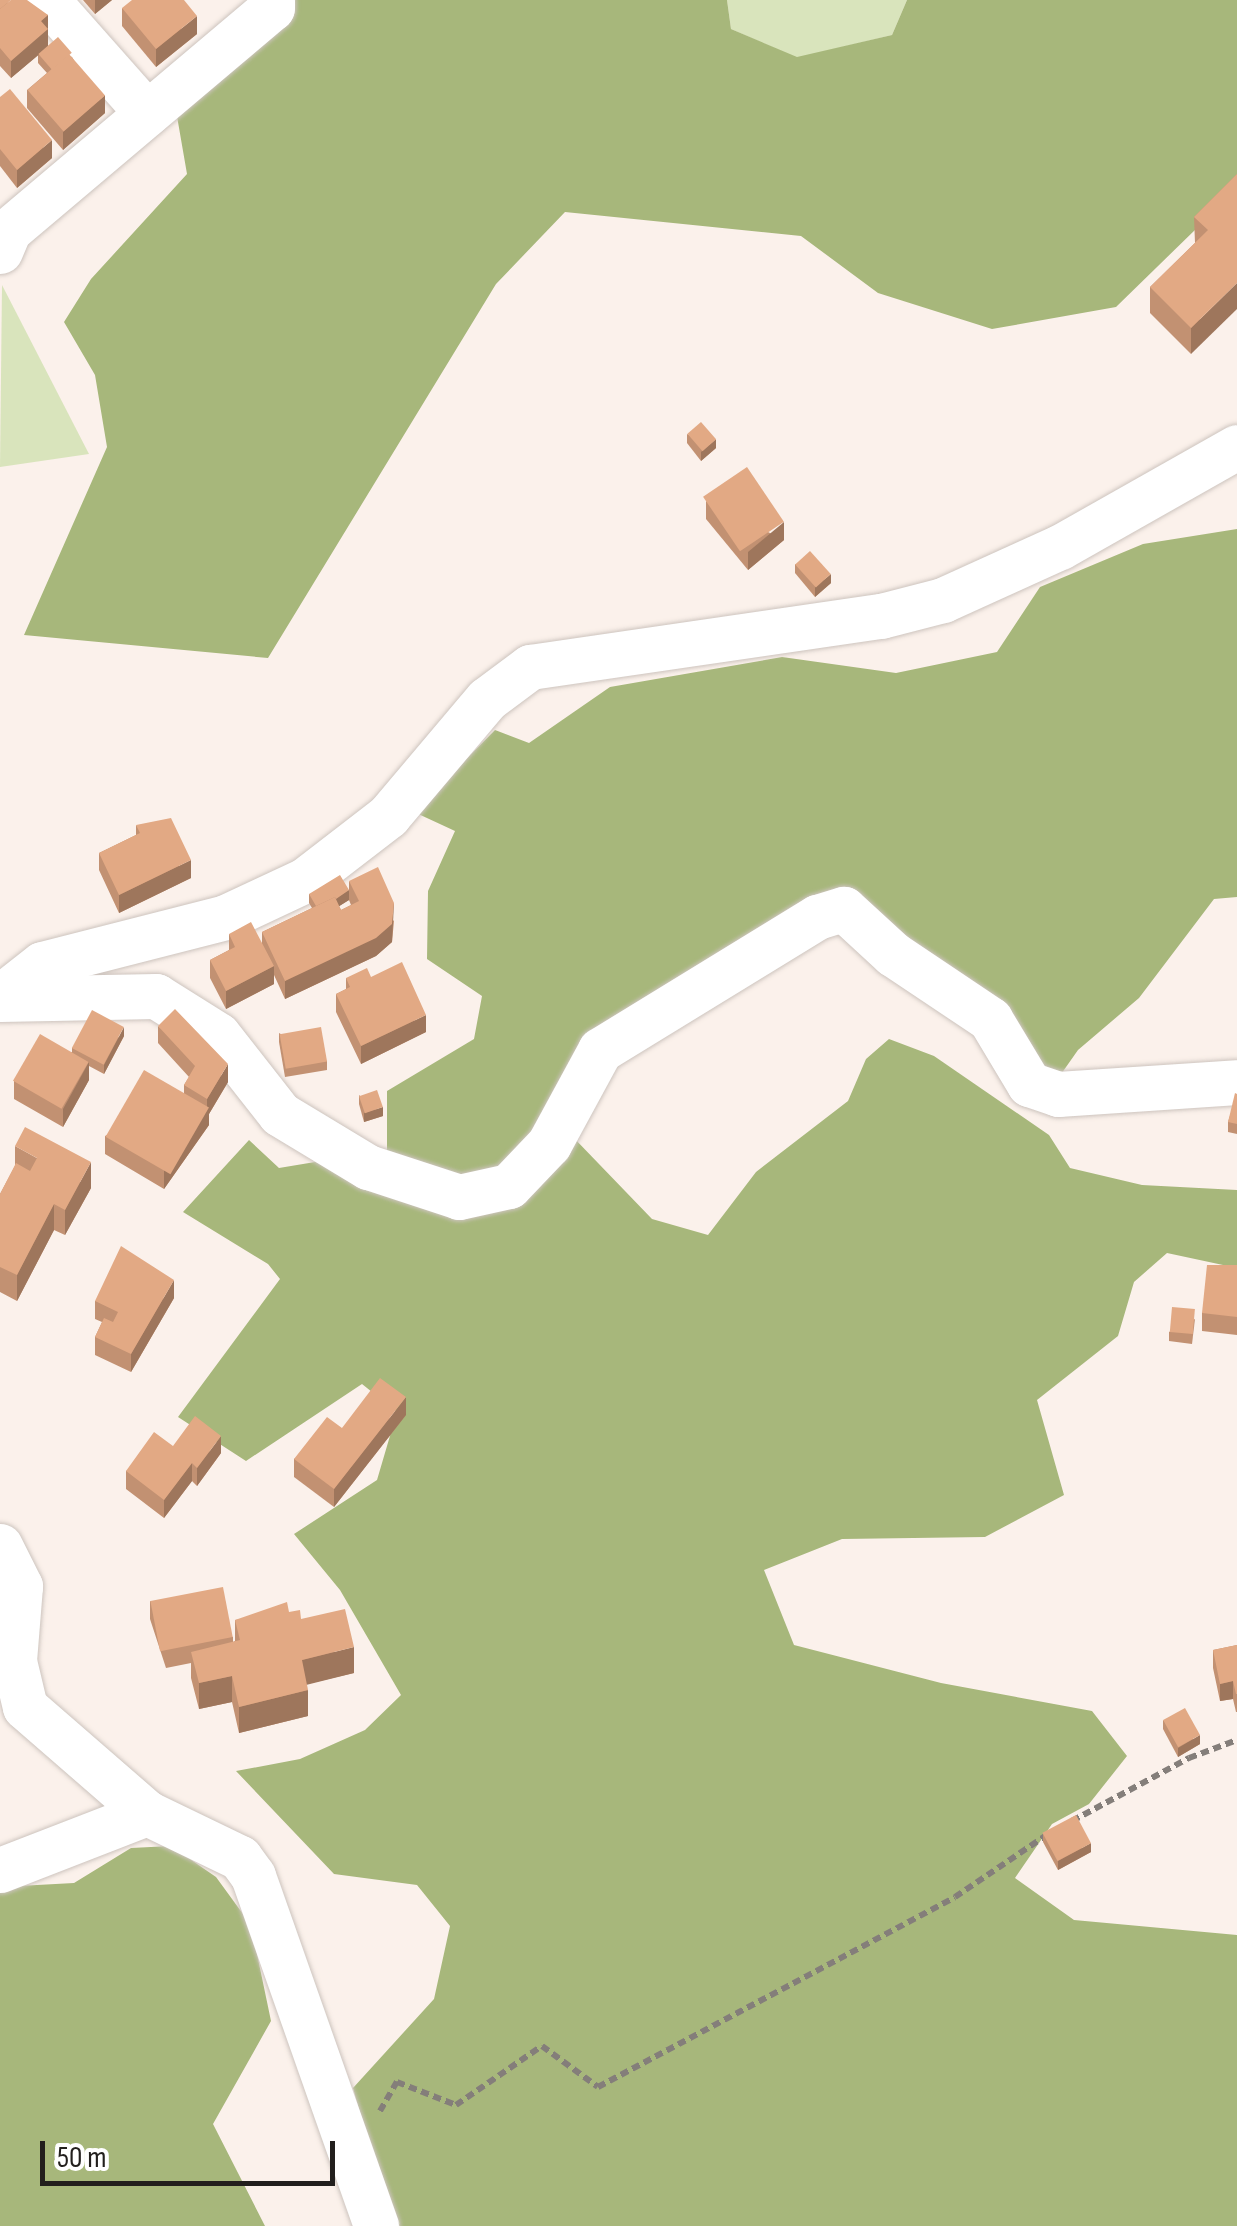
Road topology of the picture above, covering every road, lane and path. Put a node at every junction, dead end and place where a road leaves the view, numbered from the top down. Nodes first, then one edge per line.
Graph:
1 (47, 0) edge
2 (272, 0) edge
3 (147, 114) junction
4 (3, 235) edge
5 (1237, 447) edge
6 (0, 998) edge
7 (1237, 1082) edge
8 (0, 1546) edge
9 (1237, 1740) edge
10 (147, 1813) junction
11 (0, 1870) edge
12 (376, 2119) dead end
13 (376, 2226) edge

1 - 3 street
2 - 3 street
3 - 4 street
5 - 6 street
6 - 7 street
8 - 10 street
9 - 12 path
10 - 11 street
10 - 13 street

